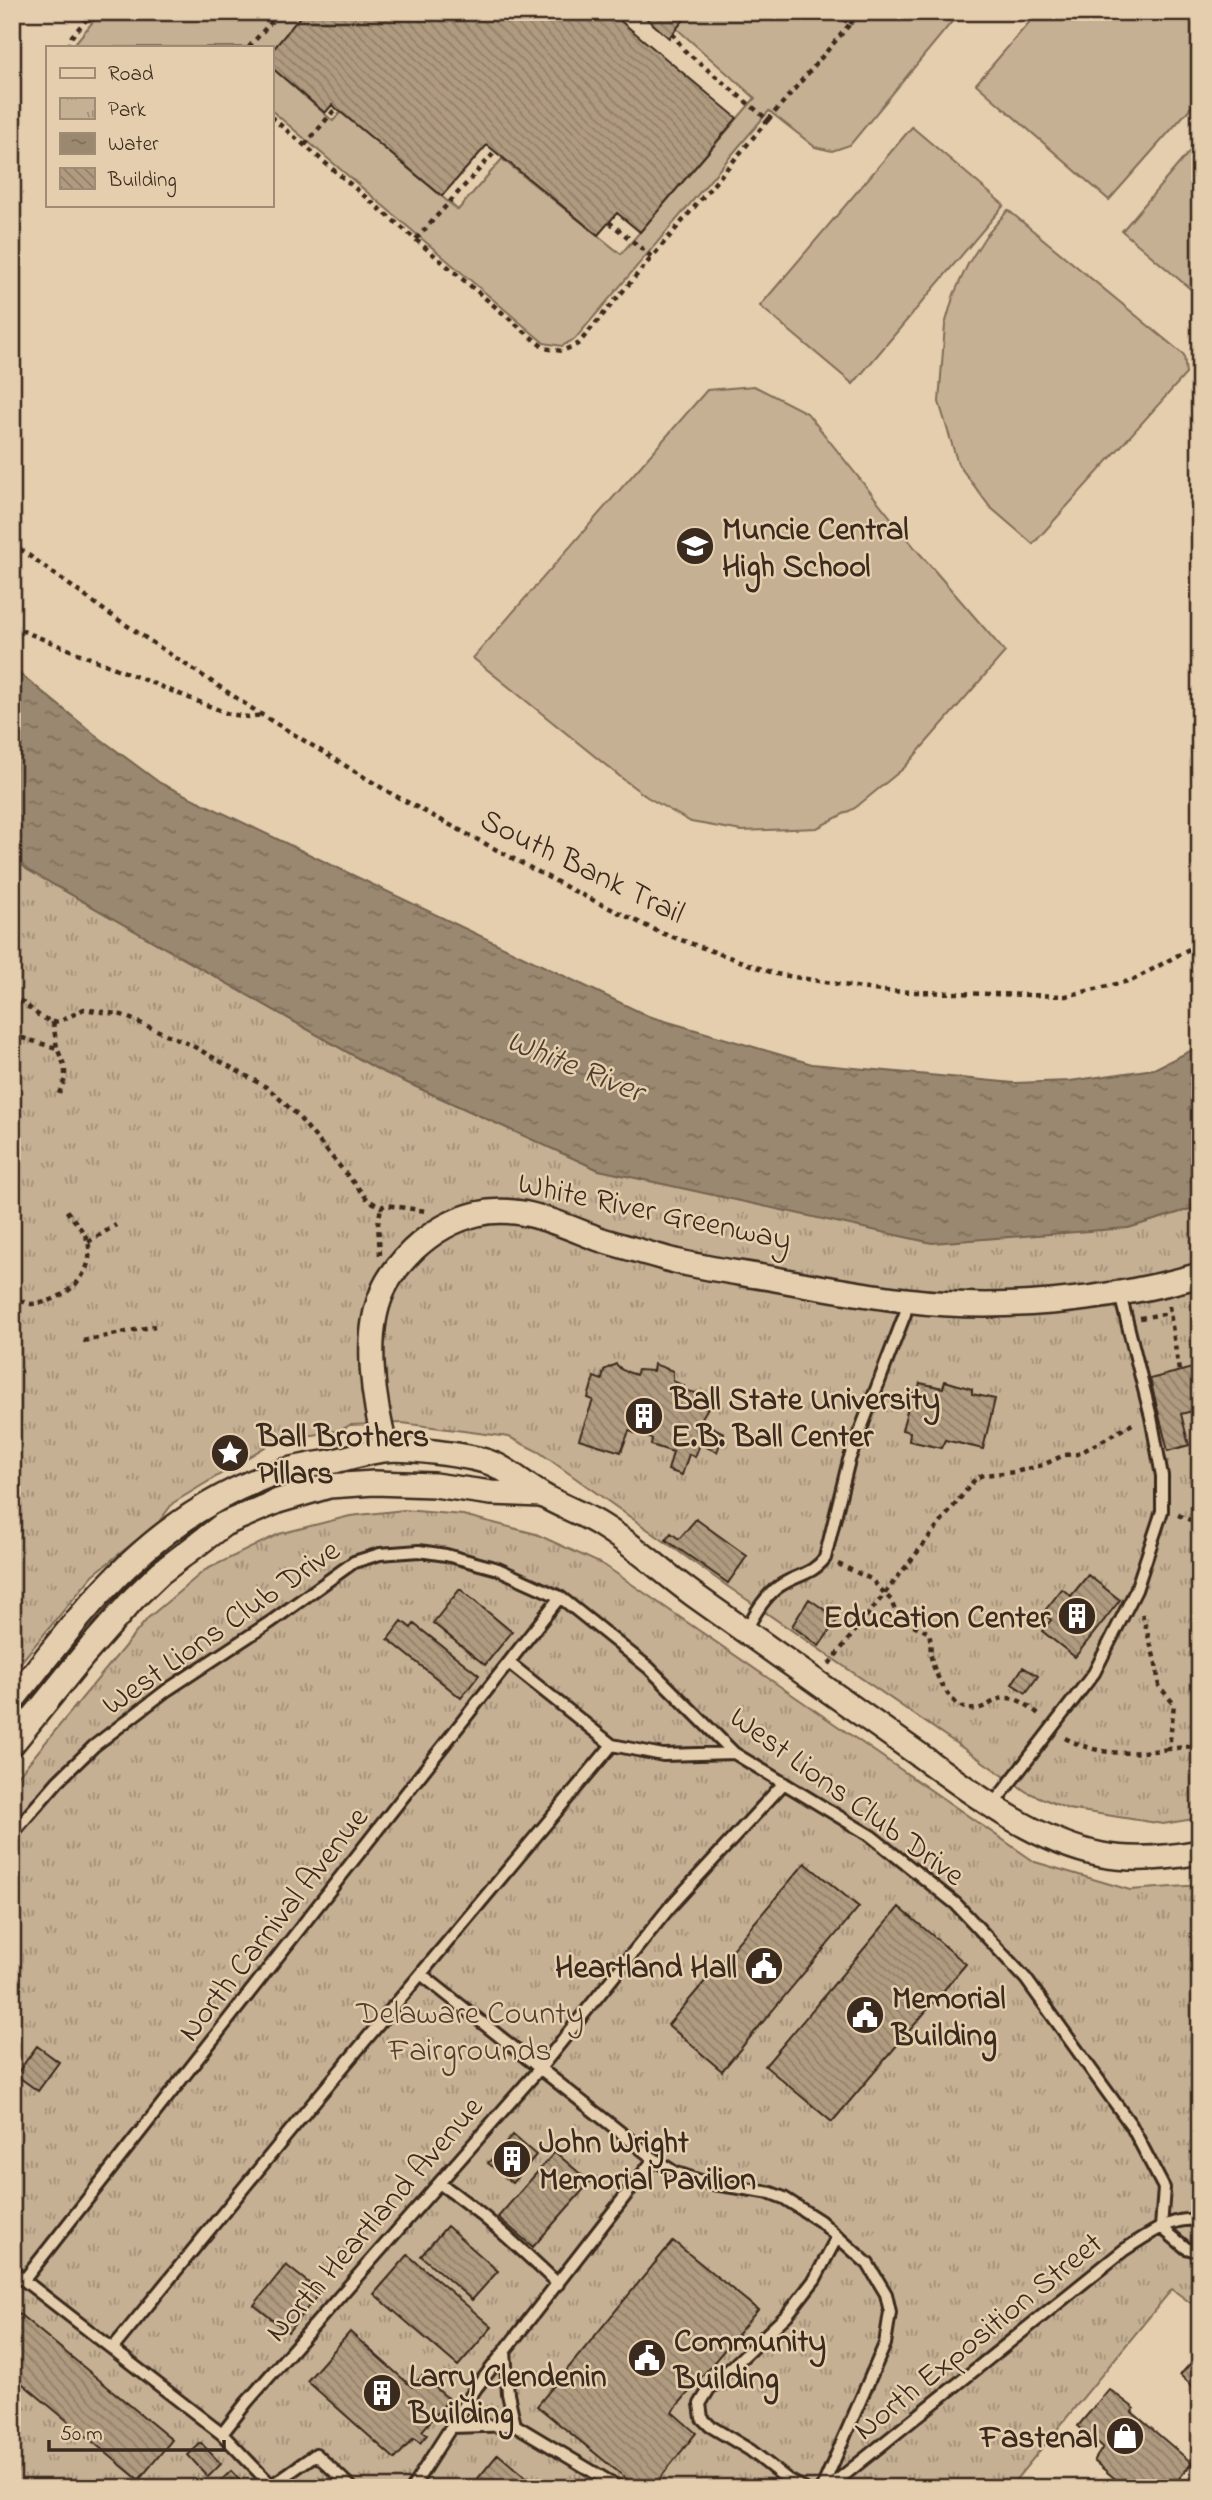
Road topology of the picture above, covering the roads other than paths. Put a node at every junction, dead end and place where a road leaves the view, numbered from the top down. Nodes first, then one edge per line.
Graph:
1 (1200, 1275) edge
2 (1120, 1294) junction
3 (908, 1300) junction
4 (386, 1450) junction
5 (541, 1495) junction
6 (559, 1597) junction
7 (745, 1631) junction
8 (509, 1662) junction
9 (12, 1701) edge
10 (12, 1744) edge
11 (612, 1745) junction
12 (734, 1753) junction
13 (784, 1783) junction
14 (992, 1806) junction
15 (12, 1834) edge
16 (1200, 1852) edge
17 (421, 1974) junction
18 (541, 2067) junction
19 (654, 2159) junction
20 (439, 2183) junction
21 (1200, 2221) edge
22 (1161, 2227) junction
23 (837, 2236) junction
24 (1200, 2252) edge
25 (12, 2271) edge
26 (24, 2280) junction
27 (558, 2284) junction
28 (113, 2348) junction
29 (505, 2351) junction
30 (515, 2425) junction
31 (451, 2427) junction
32 (222, 2434) junction
33 (273, 2486) edge
34 (352, 2488) edge
35 (412, 2488) edge
36 (620, 2488) edge
37 (803, 2488) edge
38 (822, 2488) edge
39 (828, 2488) edge

1 - 2 street
2 - 3 street
2 - 14 lane
3 - 4 street
3 - 7 lane
4 - 5 street
4 - 9 street
5 - 7 street
5 - 10 street
6 - 8 lane, North Carnival Avenue
6 - 12 lane, West Lions Club Drive
6 - 15 lane, West Lions Club Drive
7 - 14 street
8 - 11 lane
8 - 26 lane, North Carnival Avenue
11 - 12 lane
11 - 17 lane
12 - 13 lane, West Lions Club Drive
13 - 18 lane, North Heartland Avenue
13 - 22 lane, West Lions Club Drive
14 - 16 street
17 - 18 lane
17 - 28 lane
18 - 19 lane
18 - 20 lane, North Heartland Avenue
19 - 23 lane
19 - 27 lane
20 - 27 lane
20 - 32 lane, North Heartland Avenue
21 - 22 lane
22 - 24 lane
22 - 39 lane, North Exposition Street
23 - 37 lane
23 - 38 lane
25 - 26 lane
26 - 28 lane
27 - 29 lane
28 - 32 lane
29 - 30 lane
29 - 31 lane
30 - 31 lane
30 - 36 lane
31 - 35 lane
32 - 33 lane
33 - 34 lane

